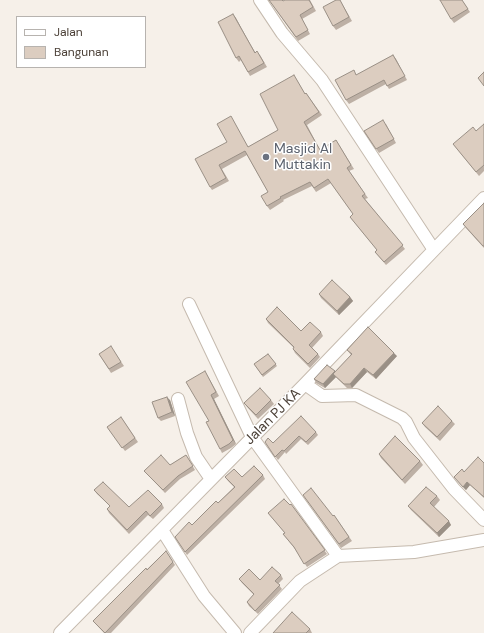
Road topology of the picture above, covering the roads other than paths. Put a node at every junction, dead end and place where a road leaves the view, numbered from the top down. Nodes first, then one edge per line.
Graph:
1 (260, 0) edge
2 (484, 198) edge
3 (434, 250) junction
4 (189, 304) dead end
5 (306, 384) junction
6 (178, 399) dead end
7 (252, 437) junction
8 (211, 479) junction
9 (484, 520) edge
10 (162, 530) junction
11 (484, 540) edge
12 (338, 556) junction
13 (60, 633) edge
14 (235, 633) edge
15 (250, 633) edge

1 - 3 street
2 - 3 street, Jalan PJ KA
3 - 5 street, Jalan PJ KA
4 - 7 street
5 - 7 street, Jalan PJ KA
5 - 9 street
6 - 8 street
7 - 8 street, Jalan PJ KA
7 - 12 street
8 - 10 street, Jalan PJ KA
10 - 13 street, Jalan PJ KA
10 - 14 street
11 - 12 street
12 - 15 street

